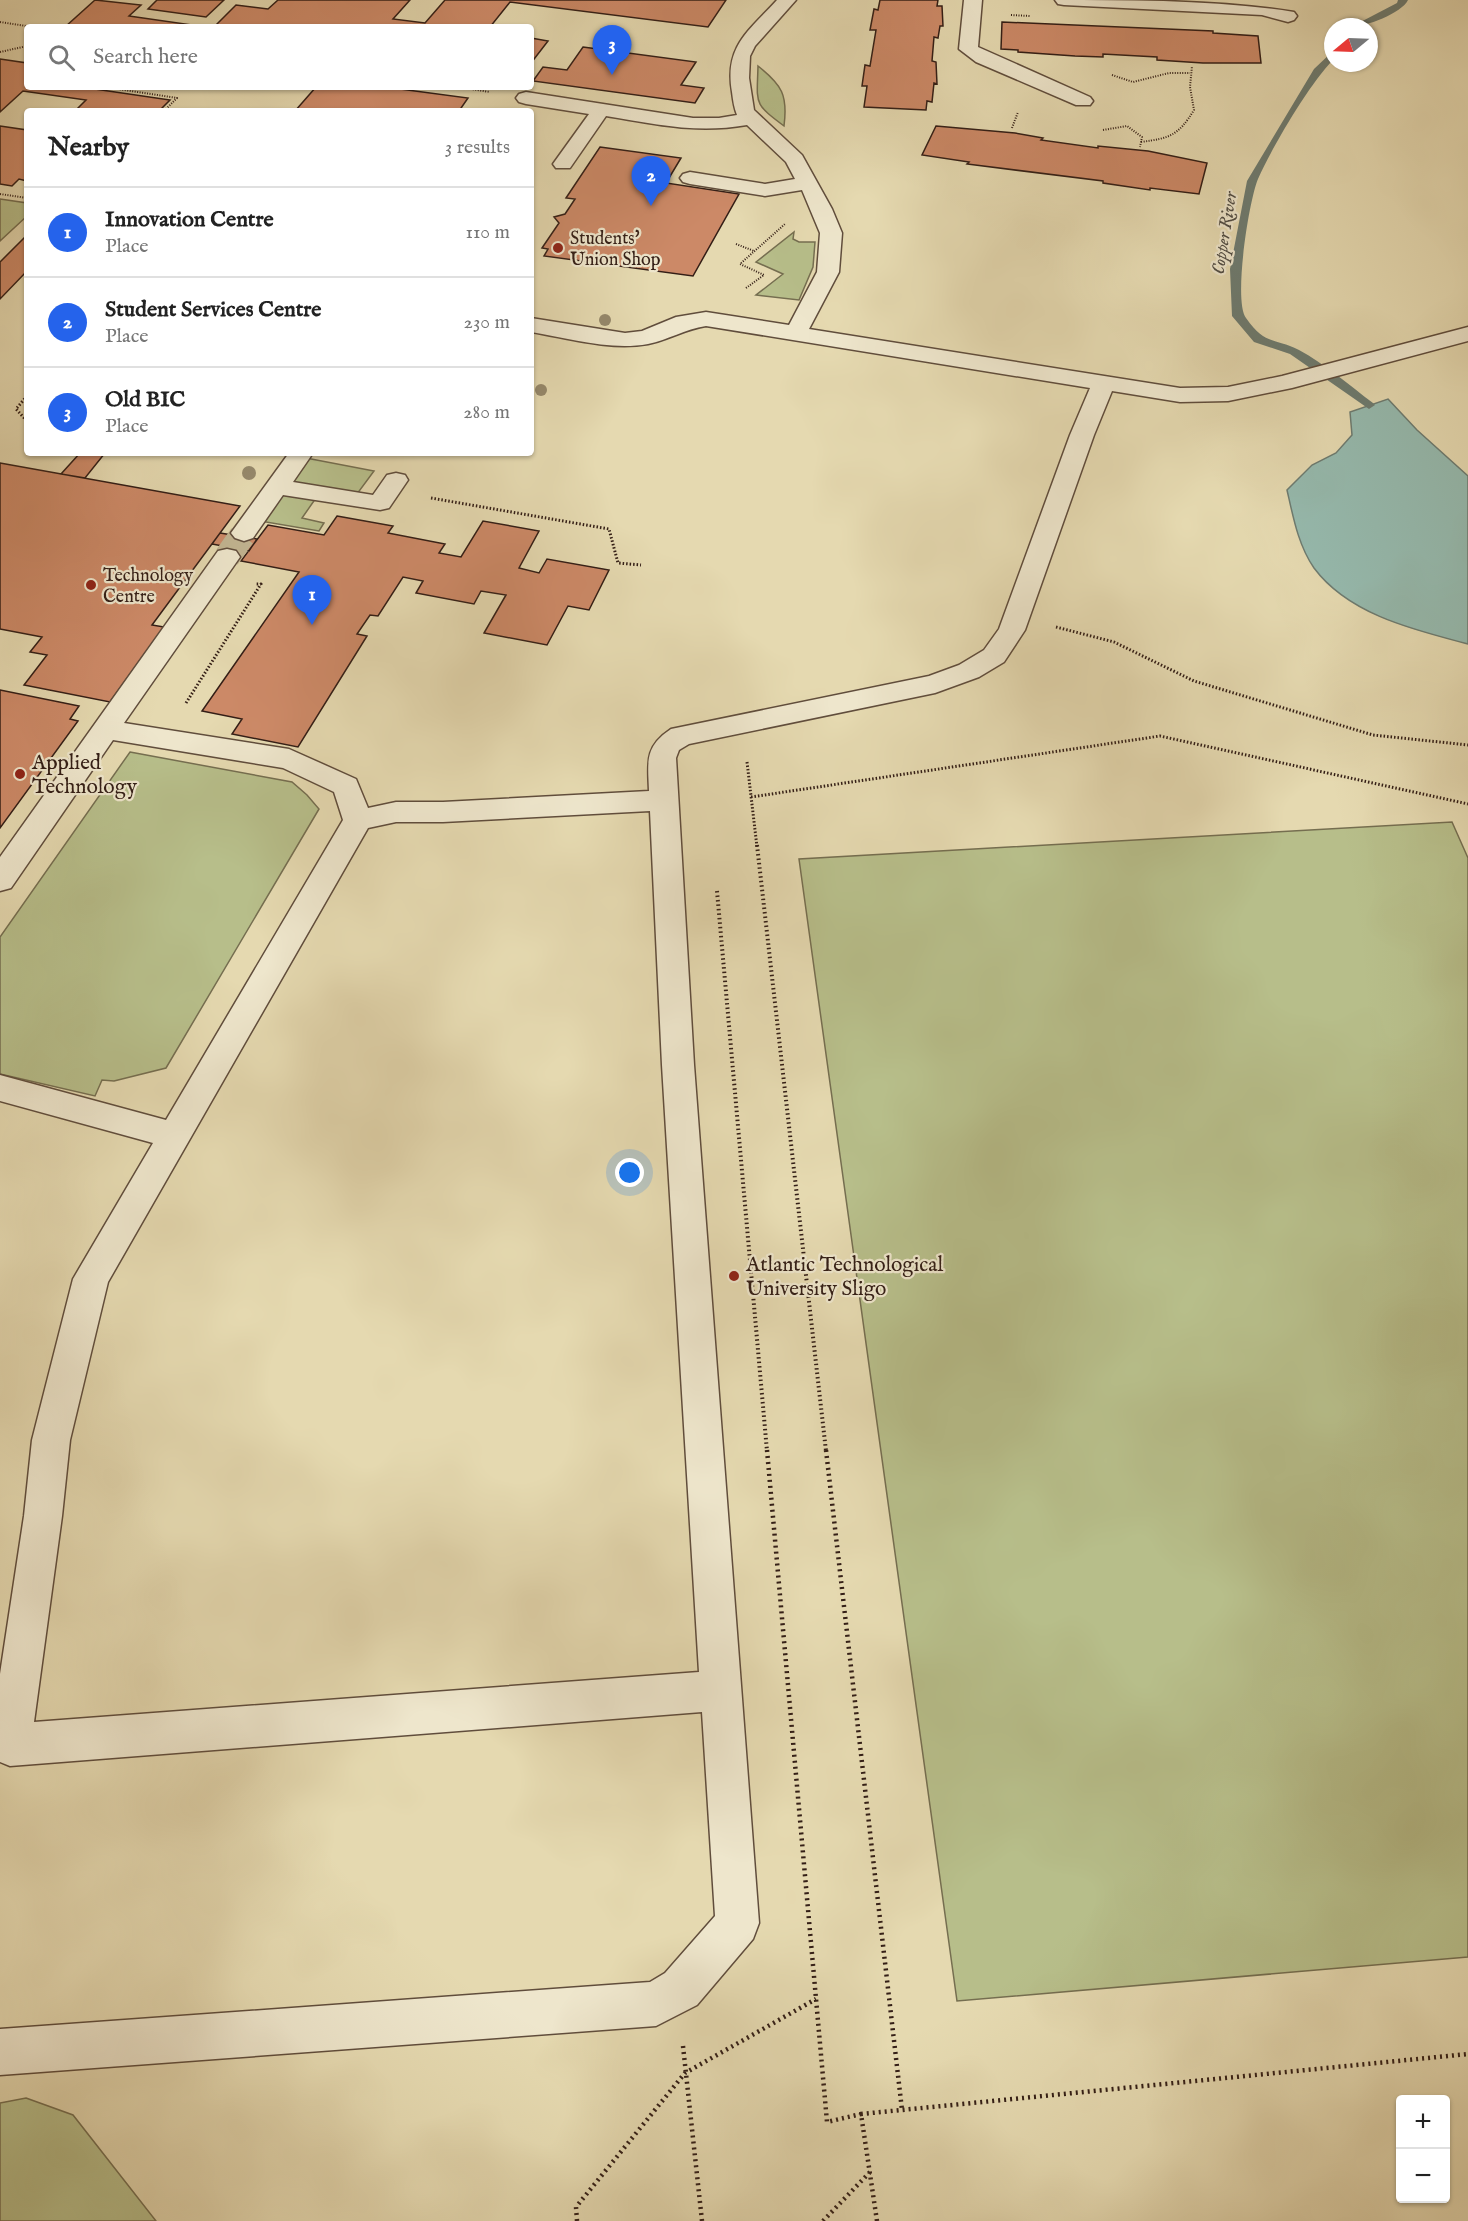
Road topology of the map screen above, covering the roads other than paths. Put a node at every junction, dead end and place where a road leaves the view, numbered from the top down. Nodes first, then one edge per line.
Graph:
1 (787, 0) edge
2 (973, 0) edge
3 (1064, 0) edge
4 (1288, 16) dead end
5 (526, 98) dead end
6 (1083, 101) dead end
7 (600, 110) junction
8 (752, 118) junction
9 (563, 164) dead end
10 (690, 178) dead end
11 (808, 183) junction
12 (534, 325) edge
13 (796, 333) junction
14 (1468, 334) edge
15 (1103, 385) junction
16 (299, 456) edge
17 (278, 487) junction
18 (390, 488) road end
19 (244, 533) tunnel mouth
20 (226, 557) tunnel mouth
21 (106, 730) junction
22 (665, 800) junction
23 (358, 820) junction
24 (0, 880) edge
25 (0, 1088) edge
26 (173, 1135) junction
27 (722, 1690) junction
28 (0, 2052) edge

1 - 8 street
2 - 6 street
3 - 4 street
5 - 7 street
7 - 8 street
7 - 9 street
8 - 11 street
10 - 11 street
11 - 13 street
12 - 13 street
13 - 15 street
14 - 15 street
15 - 22 street
16 - 17 street
17 - 18 street
17 - 19 street
20 - 21 street
21 - 23 street
21 - 24 street
22 - 23 street
22 - 27 street
23 - 26 street
25 - 26 street
26 - 27 street
27 - 28 street

